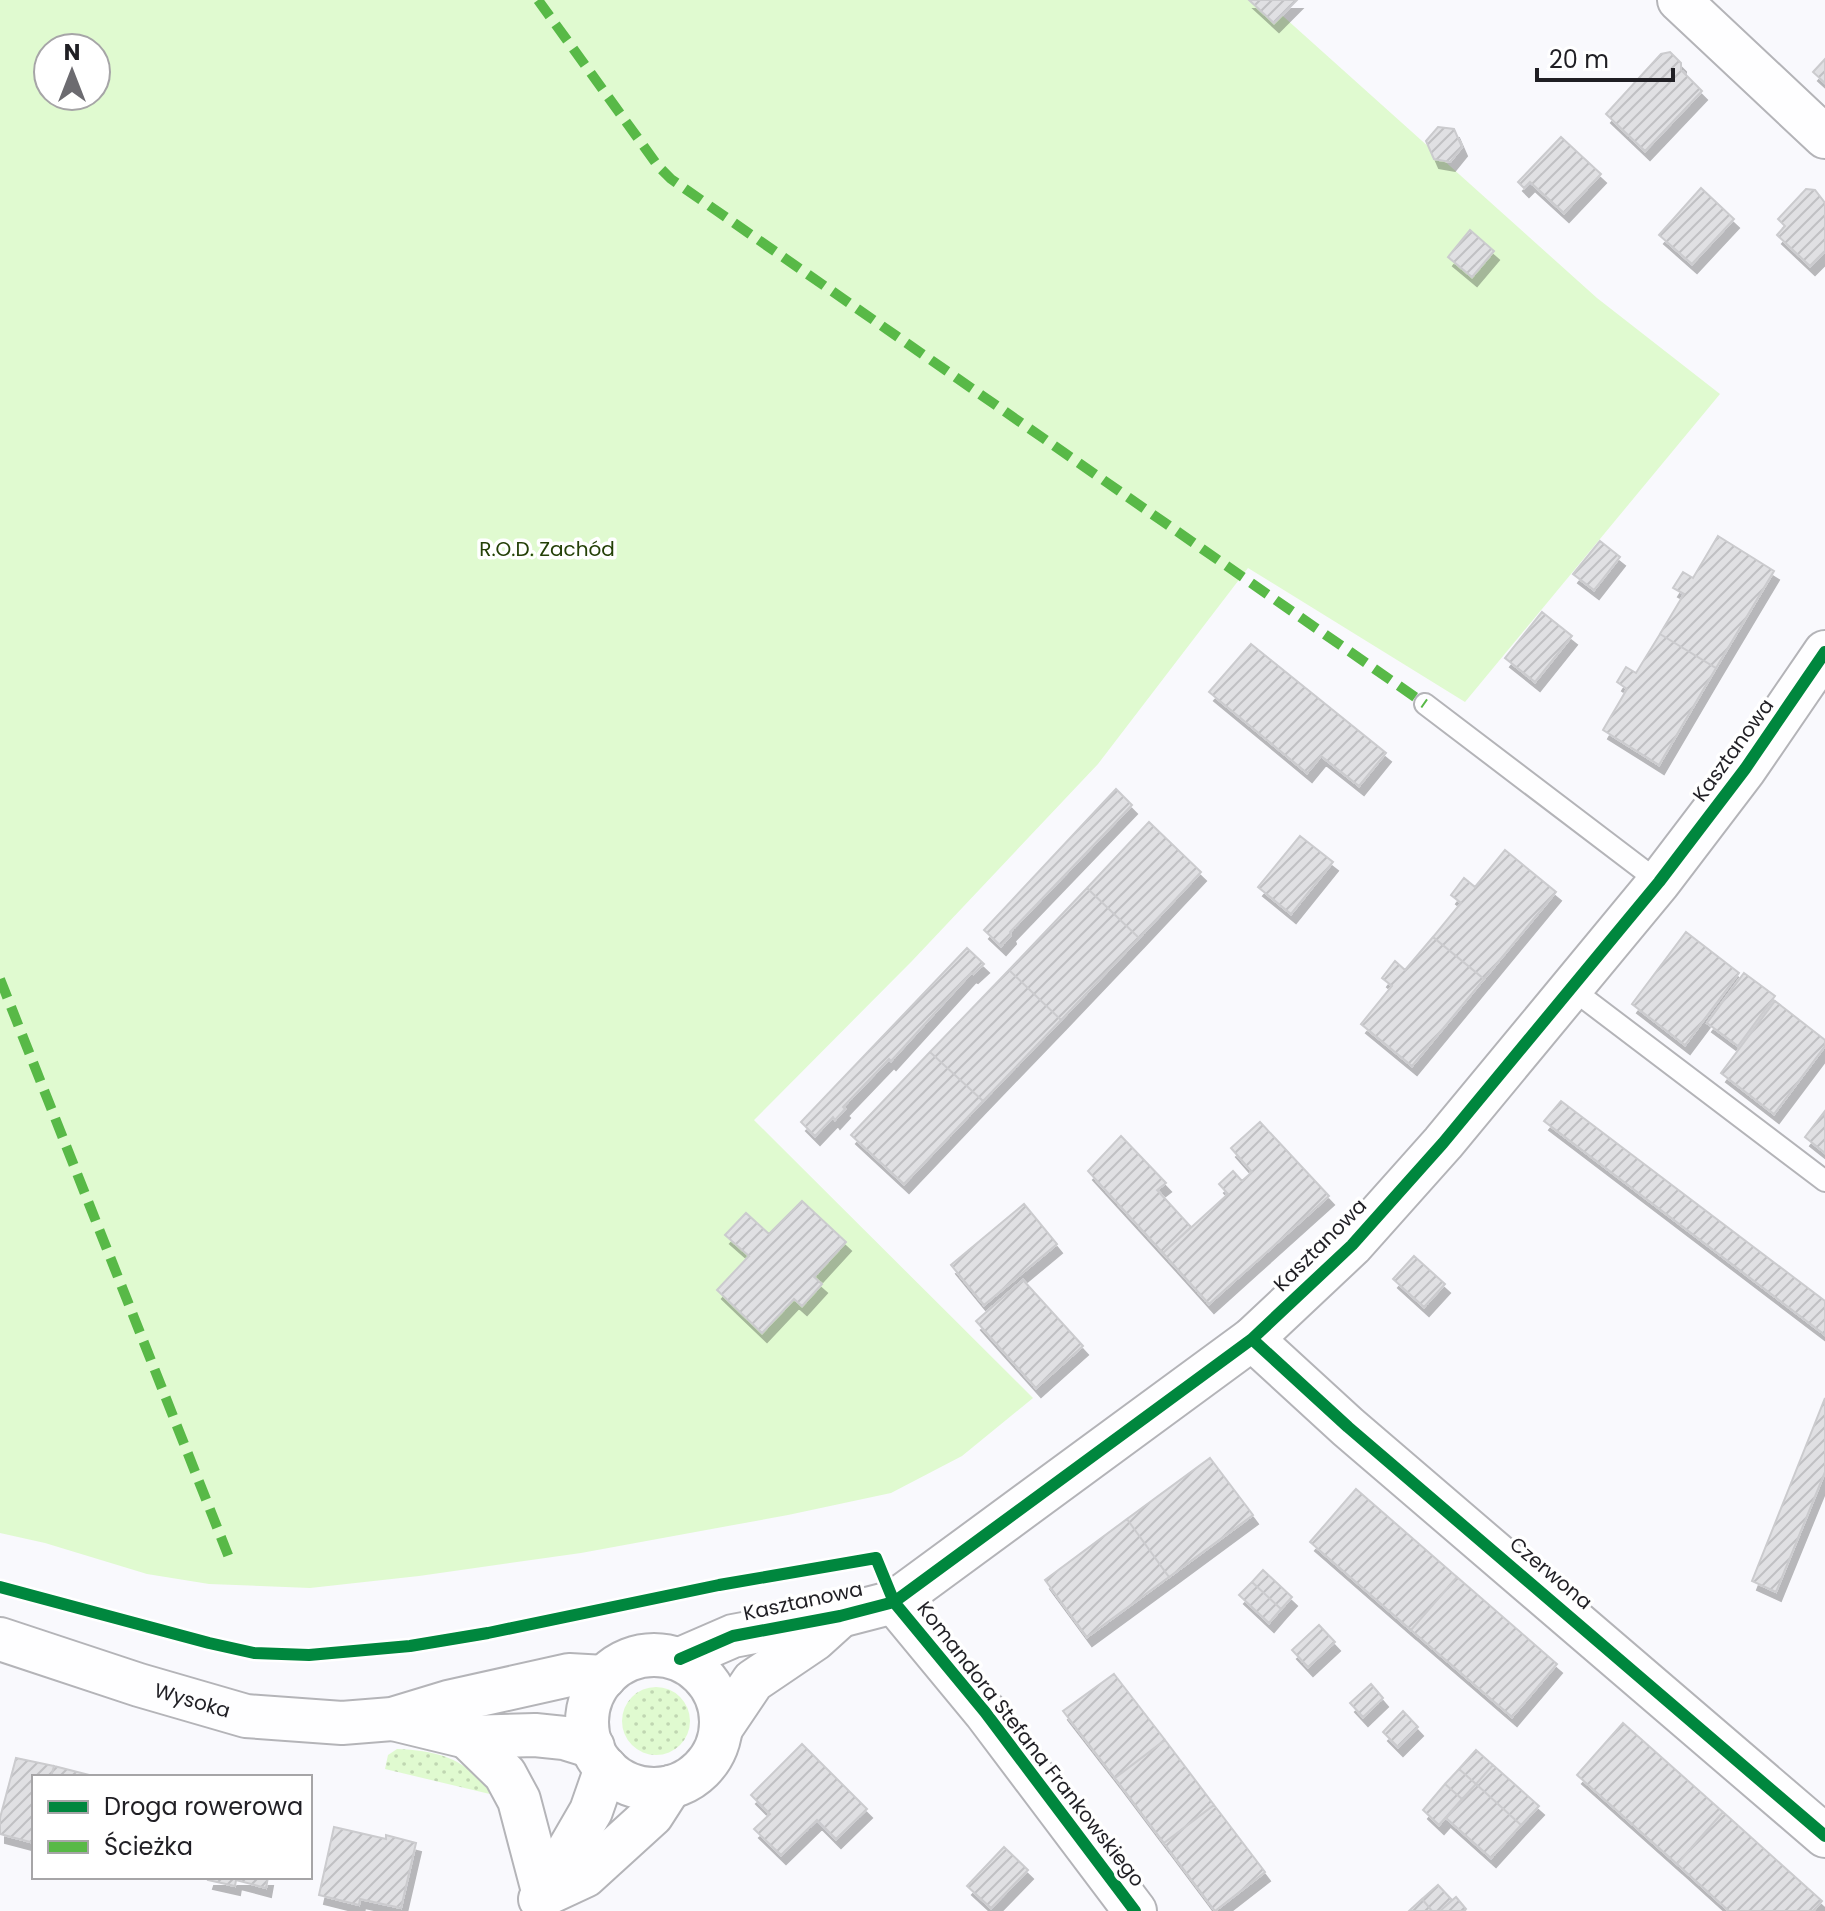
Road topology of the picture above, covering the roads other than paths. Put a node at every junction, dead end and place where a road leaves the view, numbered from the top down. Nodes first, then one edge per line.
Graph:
1 (1679, 0) edge
2 (1825, 137) edge
3 (1825, 652) edge
4 (1425, 704) dead end
5 (1659, 882) junction
6 (1572, 989) junction
7 (1825, 1181) edge
8 (1252, 1339) junction
9 (894, 1602) junction
10 (840, 1616) junction
11 (0, 1639) edge
12 (680, 1659) junction
13 (605, 1677) junction
14 (392, 1719) junction
15 (722, 1727) junction
16 (467, 1737) junction
17 (599, 1758) junction
18 (670, 1787) junction
19 (1825, 1836) edge
20 (536, 1903) edge
21 (1135, 1911) edge

1 - 2 street
3 - 5 street, Kasztanowa
4 - 5 lane
5 - 6 street, Kasztanowa
6 - 7 lane
6 - 8 street, Kasztanowa
8 - 9 street, Kasztanowa
8 - 19 street, Czerwona
9 - 10 street, Kasztanowa
9 - 21 street, Komandora Stefana Frankowskiego
10 - 12 street, Kasztanowa
10 - 15 street, Kasztanowa
11 - 14 street, Wysoka
12 - 13 street
12 - 15 street
13 - 14 street, Wysoka
13 - 17 street
14 - 16 street, Wysoka
15 - 18 street
16 - 17 street, Wysoka
16 - 20 street
17 - 18 street
17 - 20 street
18 - 20 street

